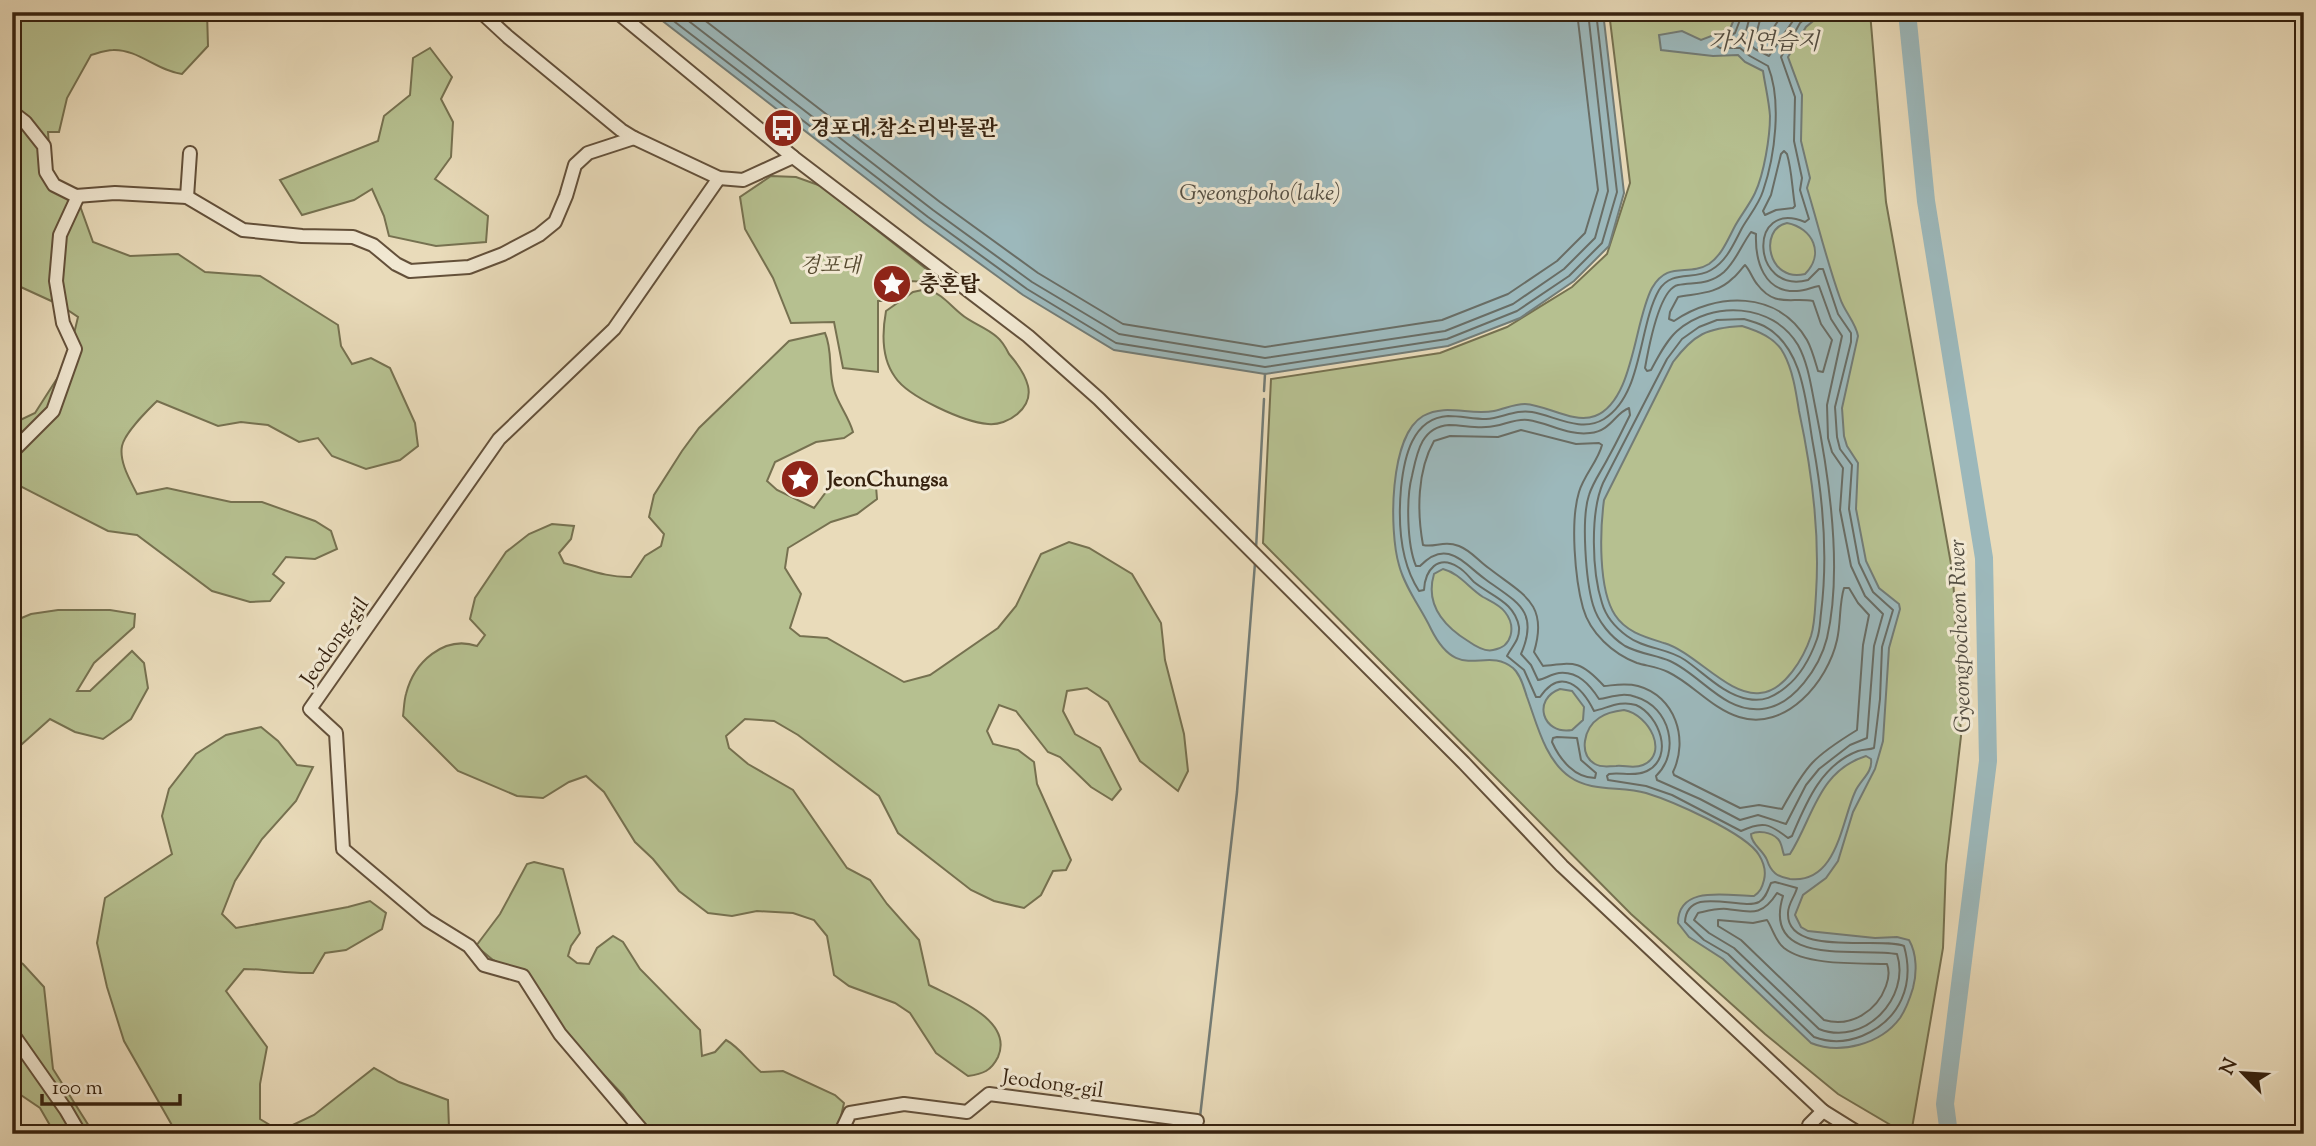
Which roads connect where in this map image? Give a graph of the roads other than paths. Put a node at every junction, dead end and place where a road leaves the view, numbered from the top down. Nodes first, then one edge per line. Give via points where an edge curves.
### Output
1 (481, 12) edge
2 (617, 12) edge
3 (12, 112) edge
4 (634, 138) junction
5 (190, 153) dead end
6 (793, 157) junction
7 (719, 178) junction
8 (78, 196) junction
9 (187, 197) junction
10 (12, 452) edge
11 (12, 1032) edge
12 (1823, 1111) junction
13 (1197, 1121) dead end
14 (80, 1134) edge
15 (645, 1134) edge
16 (840, 1134) edge
17 (1808, 1134) edge
18 (1860, 1134) edge

1 - 4 street
2 - 6 street
3 - 8 street via 44,146 46,172 54,185
4 - 7 street
4 - 9 street via 588,153 575,165 555,222 539,235 468,267 410,271 353,237 243,230
5 - 9 street
6 - 7 street via 743,180
6 - 12 street via 1028,336 1100,400 1562,866
7 - 15 street, Jeodong-gil via 614,329 499,439 310,709 336,733 343,849 427,920 469,946 484,965 523,976 560,1034
8 - 9 street
8 - 10 street via 60,235 56,281 63,323 75,349 53,411
11 - 14 street
12 - 17 street via 1809,1125
12 - 18 street
13 - 16 street, Jeodong-gil via 989,1094 967,1112 904,1104 849,1113

